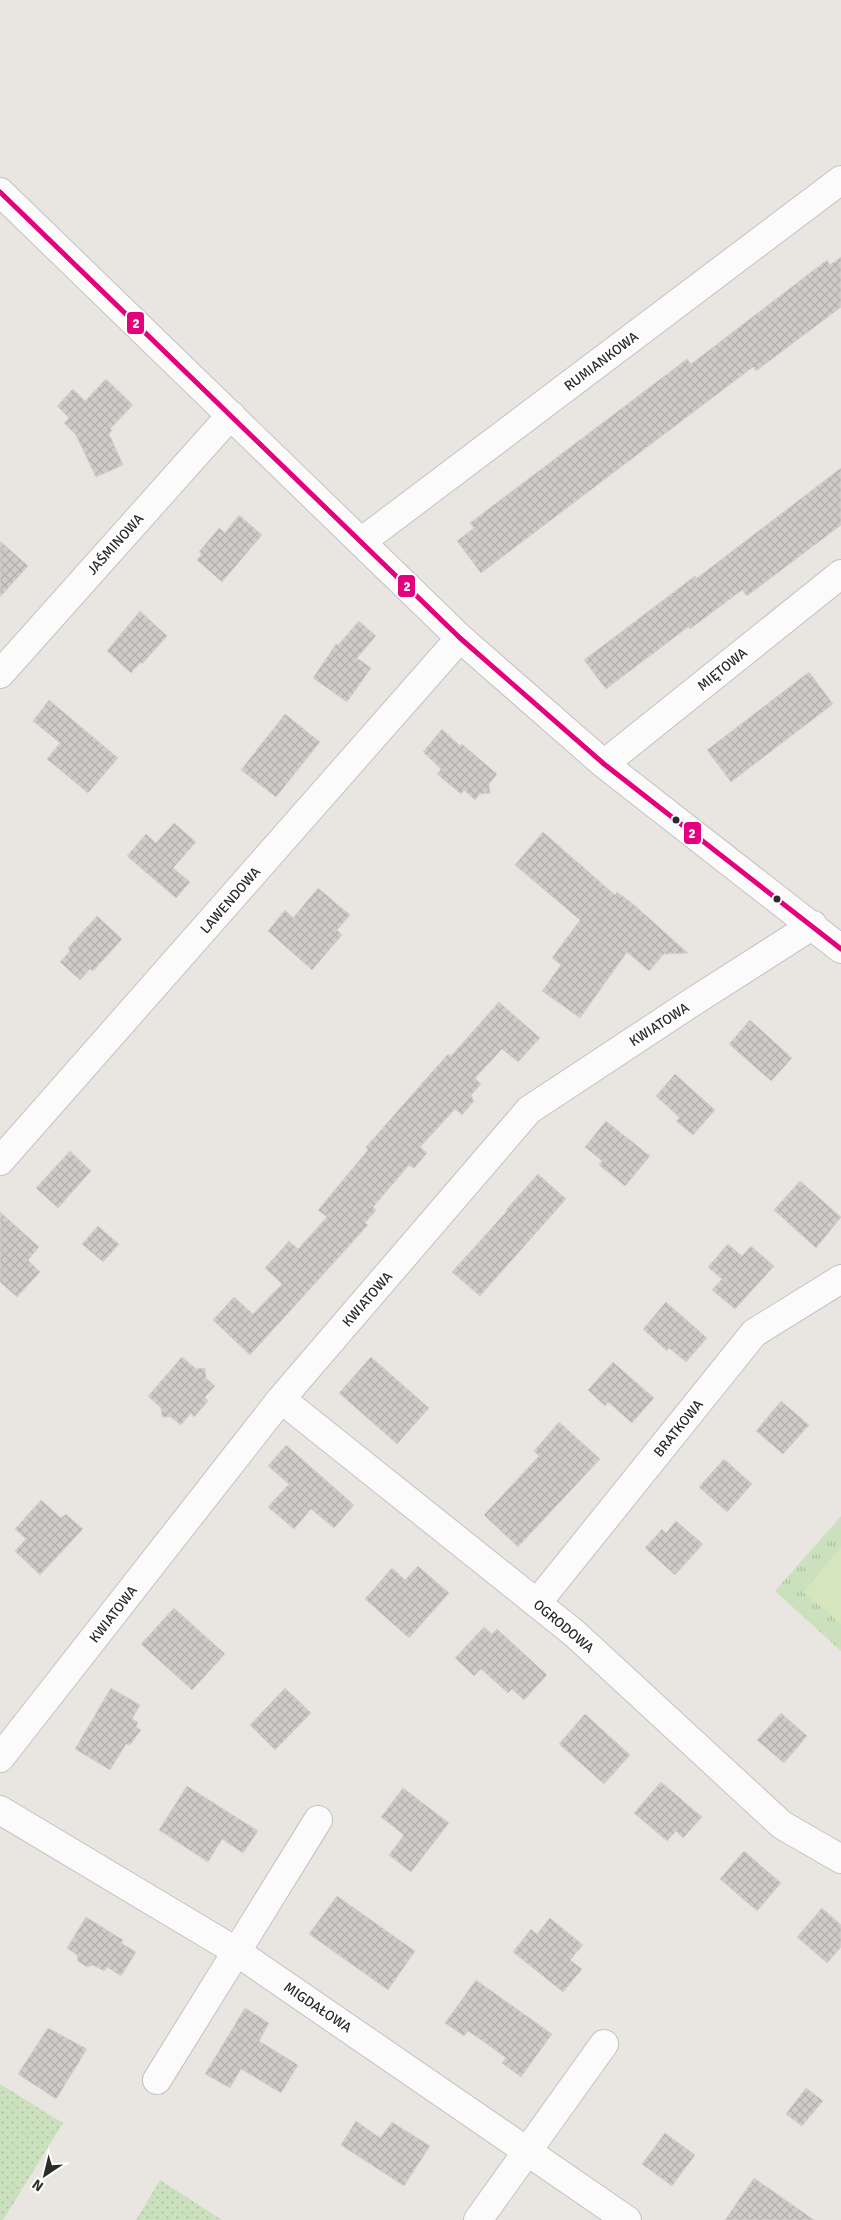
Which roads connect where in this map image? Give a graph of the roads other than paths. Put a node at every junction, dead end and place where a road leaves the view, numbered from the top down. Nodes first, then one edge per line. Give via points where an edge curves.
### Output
1 (841, 180) edge
2 (0, 192) edge
3 (231, 415) junction
4 (361, 542) junction
5 (841, 574) edge
6 (460, 638) junction
7 (0, 674) edge
8 (604, 764) junction
9 (813, 925) junction
10 (841, 949) edge
11 (0, 1161) edge
12 (841, 1279) edge
13 (281, 1399) junction
14 (537, 1603) junction
15 (0, 1758) edge
16 (0, 1810) edge
17 (318, 1820) dead end
18 (841, 1859) edge
19 (236, 1951) junction
20 (604, 2044) dead end
21 (157, 2080) dead end
22 (528, 2150) junction
23 (478, 2220) edge
24 (627, 2220) edge

1 - 4 street, RUMIANKOWA
2 - 3 street
3 - 4 street
3 - 7 street, JAŚMINOWA
4 - 6 street
5 - 8 street, MIĘTOWA
6 - 8 street
6 - 11 street, LAWENDOWA
8 - 9 street
9 - 10 street
9 - 13 street, KWIATOWA via 529,1110
12 - 14 street, BRATKOWA via 754,1333
13 - 14 street, OGRODOWA
13 - 15 street, KWIATOWA
14 - 18 street, OGRODOWA via 574,1633 782,1825
16 - 19 street, MIGDAŁOWA
17 - 19 street
19 - 21 street
19 - 22 street, MIGDAŁOWA
20 - 22 street
22 - 23 street
22 - 24 street, MIGDAŁOWA

